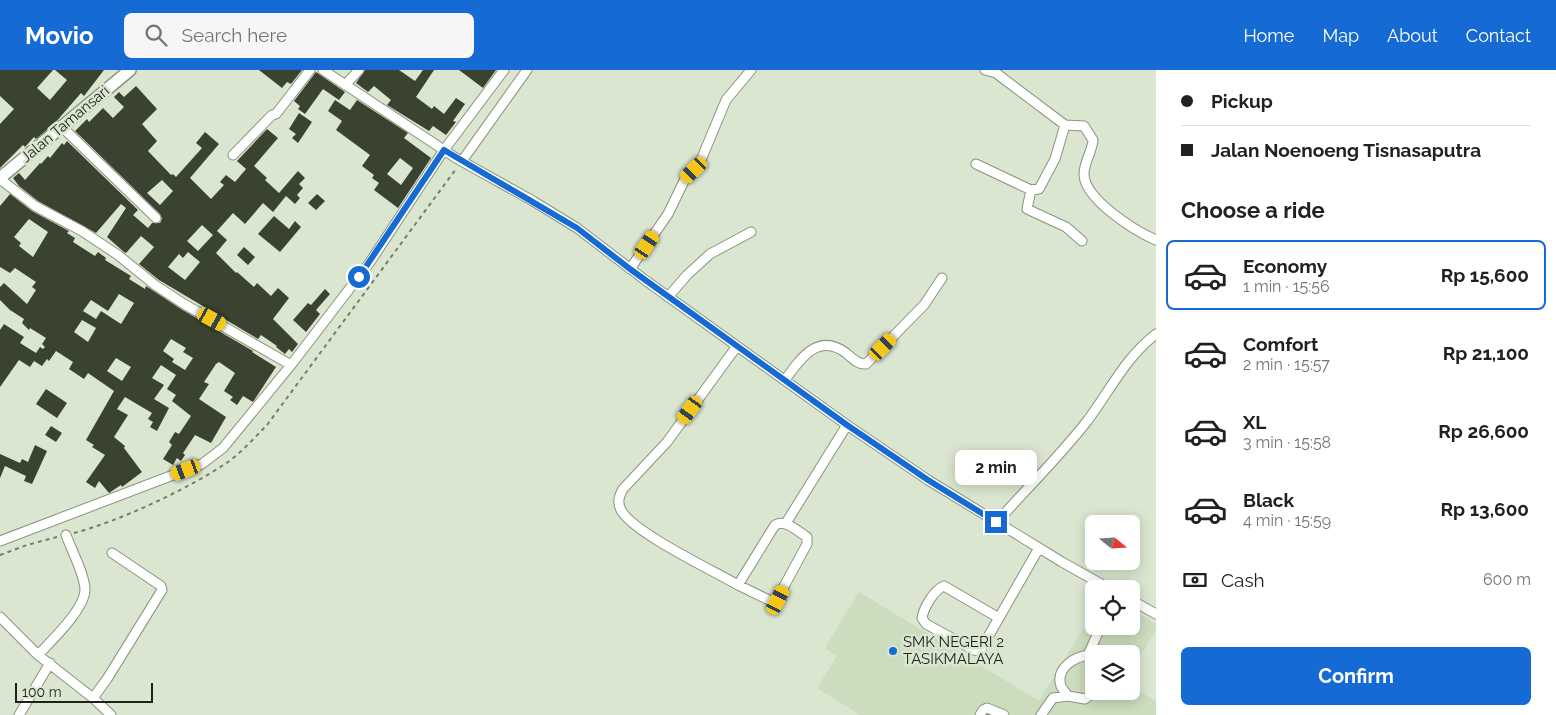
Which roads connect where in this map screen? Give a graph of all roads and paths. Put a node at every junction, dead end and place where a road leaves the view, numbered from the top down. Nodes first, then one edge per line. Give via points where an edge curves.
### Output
1 (129, 70) edge
2 (310, 70) edge
3 (323, 70) edge
4 (359, 70) edge
5 (504, 70) edge
6 (527, 70) edge
7 (751, 70) edge
8 (985, 70) edge
9 (345, 85) junction
10 (1065, 125) junction
11 (62, 127) junction
12 (233, 155) dead end
13 (453, 155) junction
14 (976, 164) dead end
15 (0, 178) edge
16 (1031, 190) junction
17 (156, 218) dead end
18 (751, 232) dead end
19 (1156, 240) edge
20 (1082, 241) dead end
21 (630, 269) junction
22 (942, 278) dead end
23 (668, 297) junction
24 (1156, 334) edge
25 (737, 346) junction
26 (291, 365) junction
27 (785, 380) junction
28 (847, 425) junction
29 (996, 522) junction
30 (786, 523) junction
31 (66, 535) dead end
32 (0, 541) edge
33 (1039, 548) junction
34 (112, 553) dead end
35 (1094, 580) edge
36 (738, 585) junction
37 (1140, 605) edge
38 (1156, 614) edge
39 (0, 617) edge
40 (998, 618) junction
41 (38, 655) junction
42 (1085, 656) edge
43 (50, 663) junction
44 (1068, 696) junction
45 (93, 698) junction
46 (1085, 699) edge
47 (20, 715) edge
48 (111, 715) edge
49 (980, 715) edge
50 (1004, 715) edge
51 (1041, 715) edge

1 - 11 main road, Jalan Tamansari
2 - 12 street via 276,114 272,114
3 - 9 street
4 - 9 street
5 - 13 street
6 - 13 street
7 - 21 street via 726,100 701,160 686,178 668,214
8 - 10 street via 996,73
9 - 13 street
10 - 16 street via 1055,159 1040,187
10 - 19 street via 1084,126 1091,135 1092,146 1084,175 1092,193 1138,232
11 - 15 main road, Jalan Tamansari
11 - 17 street
13 - 21 street via 577,228
13 - 26 street
14 - 16 street
15 - 26 street via 34,206 82,231 184,304
16 - 20 street via 1027,209 1066,227
18 - 23 street via 710,254
21 - 23 street
22 - 27 street via 924,305 866,364 860,364 830,345 822,346 806,354
23 - 25 street
24 - 29 street via 1139,346 1089,418
25 - 27 street
25 - 36 street via 667,442 624,489 619,504 625,516 653,537
26 - 32 street via 223,448 202,464
27 - 28 street
28 - 29 street
28 - 30 street
29 - 33 street
30 - 36 street via 775,526
30 - 36 street via 808,541 778,600 772,603
31 - 41 street via 84,583 84,595 77,610
33 - 35 street
33 - 40 street
34 - 45 street via 161,586 162,590
37 - 38 street
39 - 41 street
40 - 40 street via 944,586 937,590 922,618 926,624 978,651
41 - 43 street
42 - 44 street via 1070,661 1060,677 1061,686
43 - 45 street
43 - 47 street
44 - 46 street
44 - 51 street via 1053,698
45 - 48 street
49 - 50 street via 987,708

